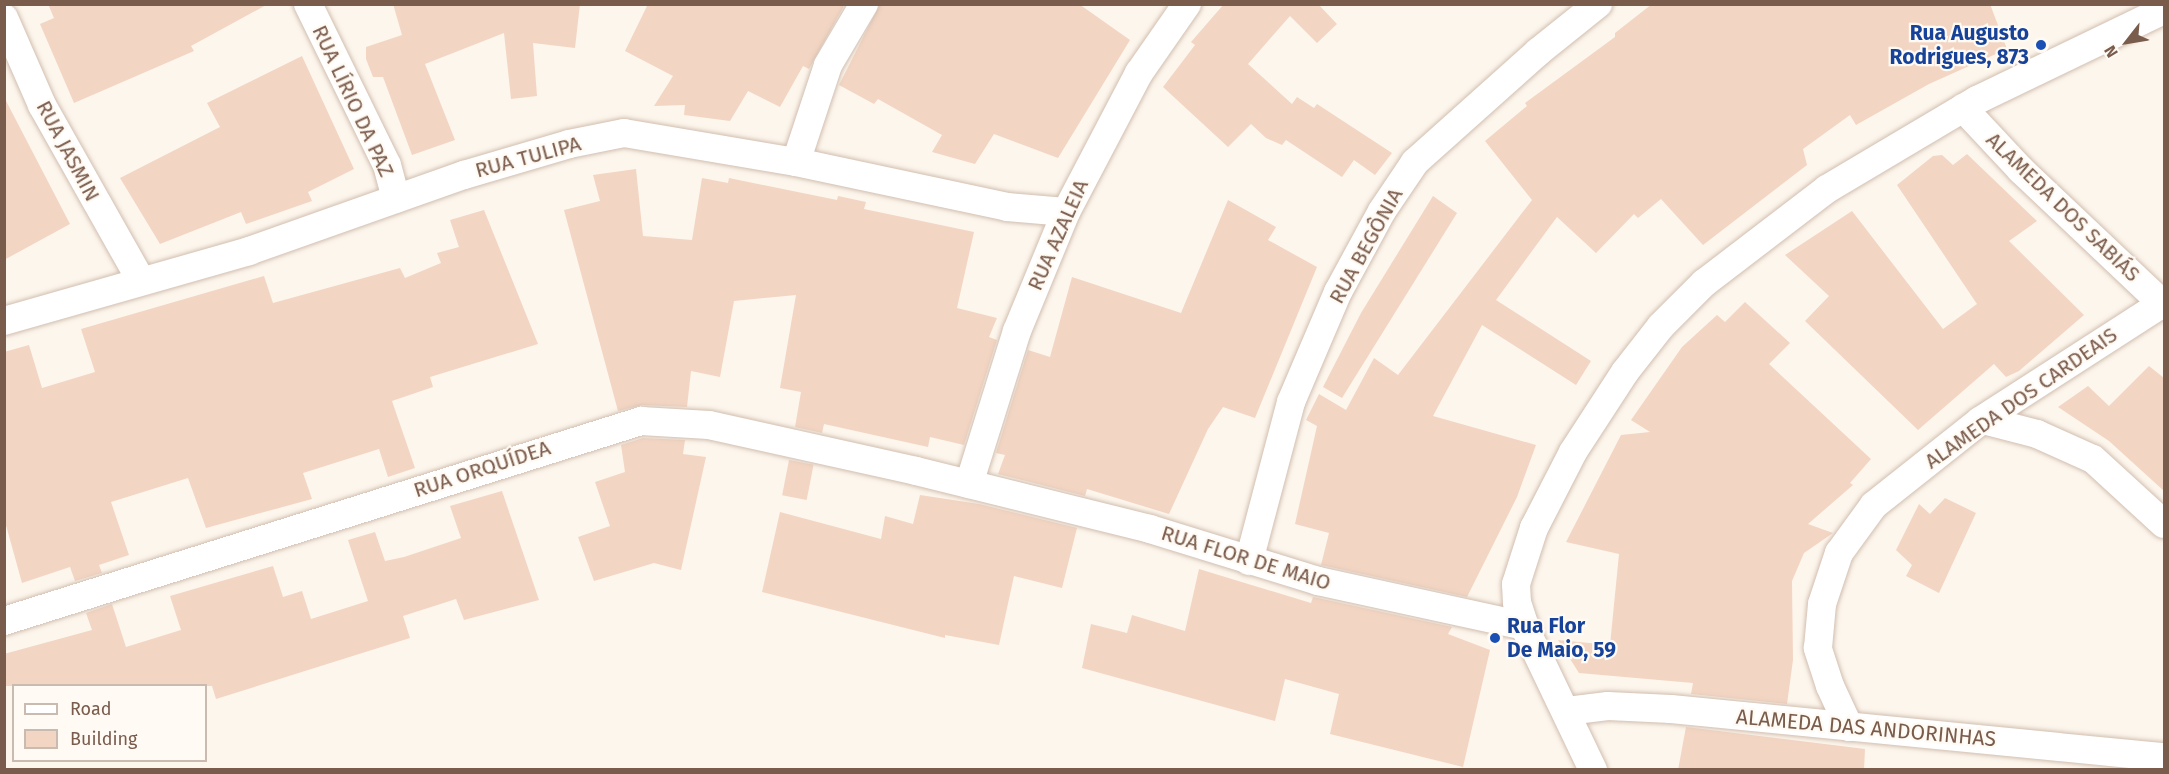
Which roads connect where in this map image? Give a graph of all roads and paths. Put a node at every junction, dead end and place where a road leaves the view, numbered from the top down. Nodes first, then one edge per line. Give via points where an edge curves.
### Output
1 (308, 4) edge
2 (864, 4) edge
3 (1187, 4) edge
4 (1598, 4) edge
5 (2164, 10) edge
6 (4, 18) edge
7 (1963, 108) junction
8 (796, 162) junction
9 (396, 200) junction
10 (1066, 212) junction
11 (140, 279) junction
12 (2164, 304) edge
13 (4, 321) edge
14 (1983, 420) junction
15 (969, 484) junction
16 (2164, 524) edge
17 (1249, 561) junction
18 (4, 621) edge
19 (1525, 626) junction
20 (1567, 711) junction
21 (1849, 727) junction
22 (2164, 757) edge
23 (1593, 770) edge

1 - 9 street, RUA LÍRIO DA PAZ via 387,165
2 - 8 street via 828,65
3 - 10 street, RUA AZALEIA via 1133,83
4 - 17 street, RUA BEGÔNIA via 1423,155 1382,211 1338,292 1291,402
5 - 7 street
6 - 11 street, RUA JASMIN via 42,105
7 - 12 street, ALAMEDA DOS SABIÁS via 2021,170
7 - 19 street via 1827,189 1704,283 1661,326 1573,452 1534,528 1516,584
8 - 9 street, RUA TULIPA via 624,133 569,144
8 - 10 street, RUA TULIPA via 1007,207
9 - 11 street, RUA TULIPA via 249,251
10 - 15 street, RUA AZALEIA via 1017,331
11 - 13 street, RUA TULIPA
12 - 14 street, ALAMEDA DOS CARDEAIS
14 - 16 street via 2037,434 2093,459
14 - 21 street, ALAMEDA DOS CARDEAIS via 1874,505 1839,553 1822,604 1818,648
15 - 17 street, RUA FLOR DE MAIO via 1150,529
15 - 18 street, RUA ORQUÍDEA via 709,425 642,421
17 - 19 street, RUA FLOR DE MAIO via 1318,581
19 - 20 street
20 - 21 street, ALAMEDA DAS ANDORINHAS via 1608,706 1671,709
20 - 23 street
21 - 22 street, ALAMEDA DAS ANDORINHAS

